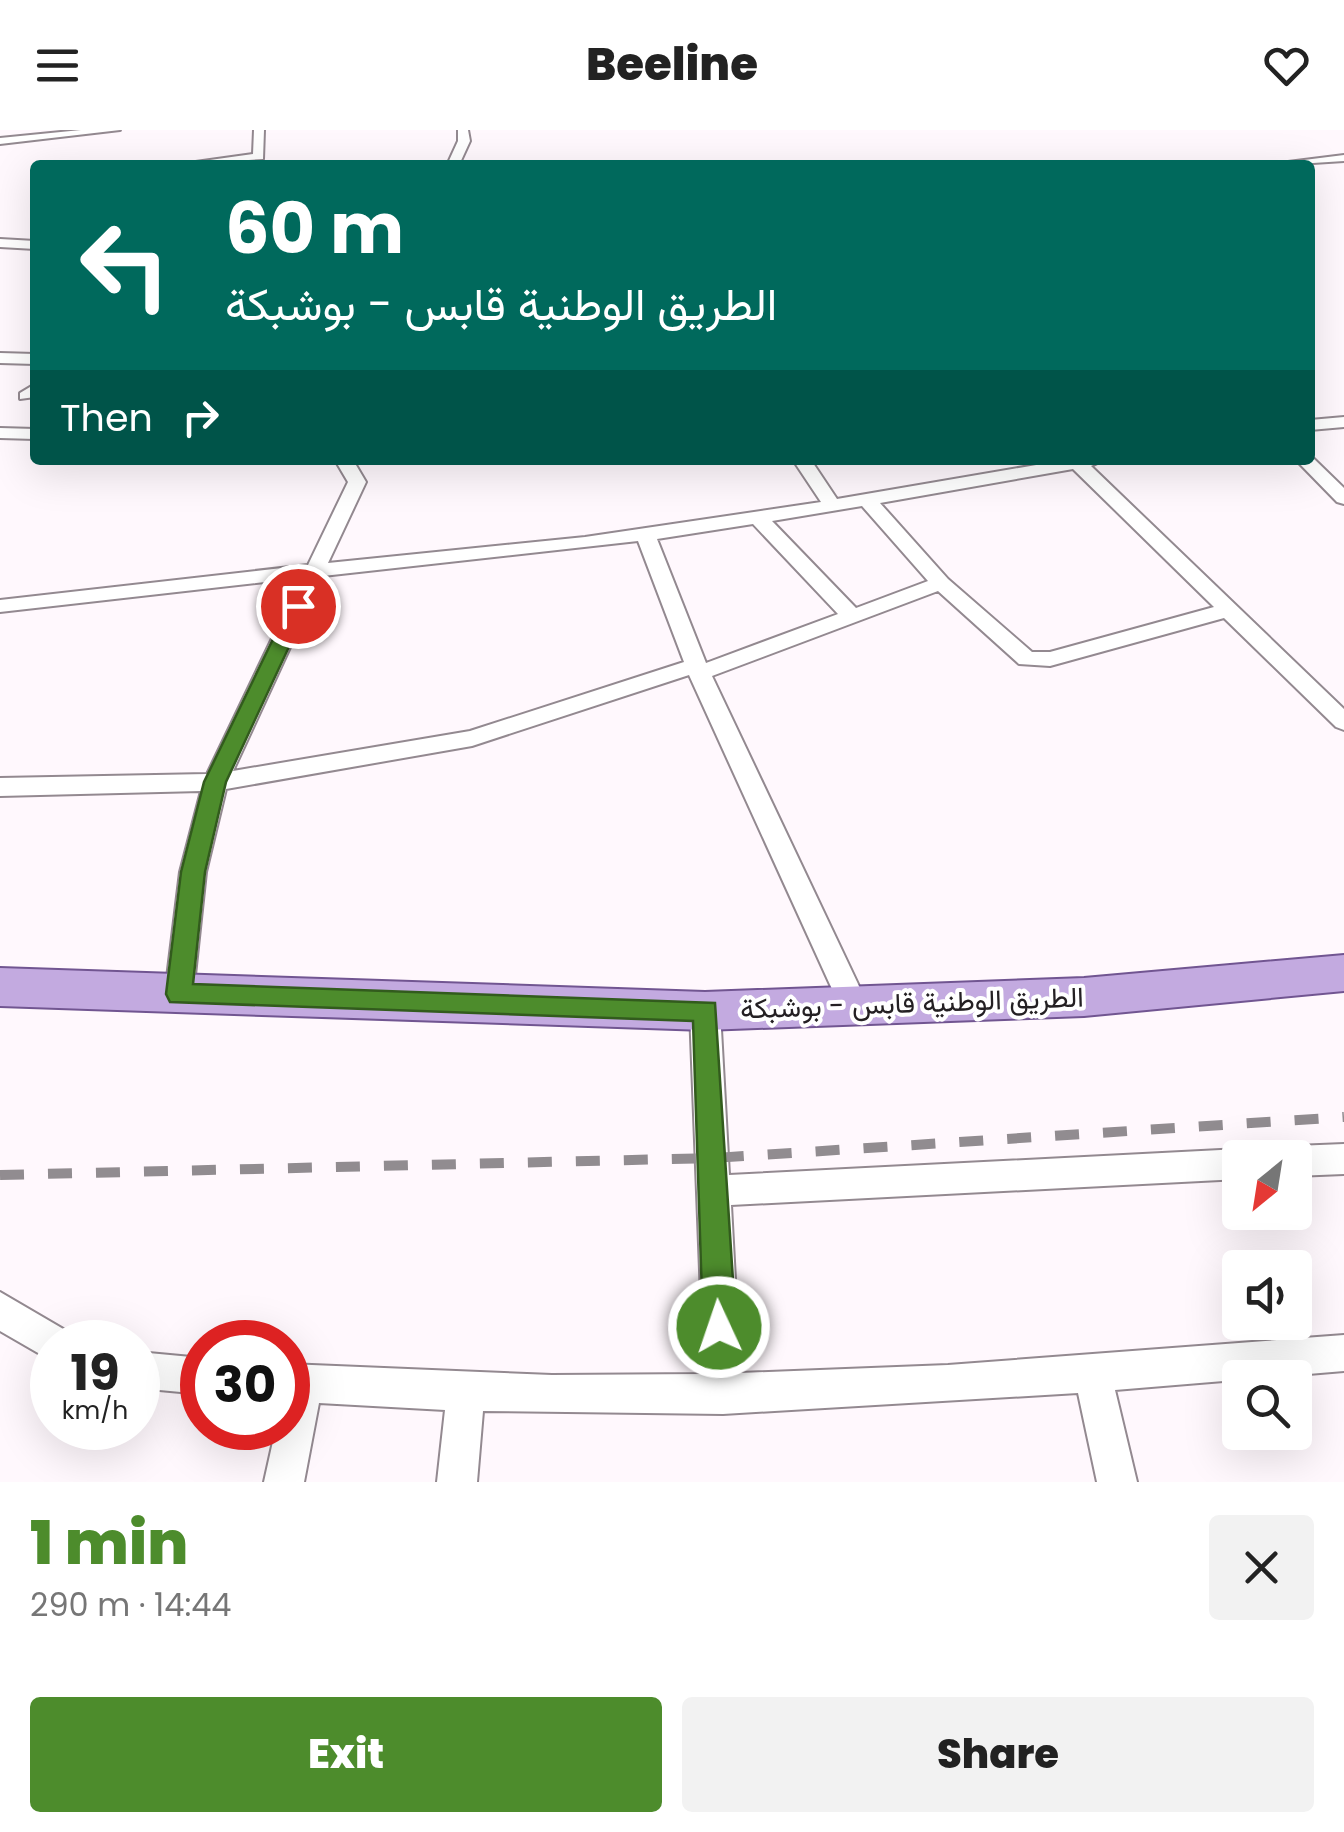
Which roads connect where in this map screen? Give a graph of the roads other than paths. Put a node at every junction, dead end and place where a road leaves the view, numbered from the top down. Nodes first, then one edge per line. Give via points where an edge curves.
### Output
1 (116, 130) edge
2 (259, 130) edge
3 (462, 130) edge
4 (41, 134) edge
5 (0, 141) edge
6 (1344, 158) edge
7 (236, 160) edge
8 (455, 160) edge
9 (1315, 162) edge
10 (8, 243) edge
11 (0, 255) edge
12 (0, 358) edge
13 (30, 359) edge
14 (1344, 422) edge
15 (1315, 425) edge
16 (0, 433) edge
17 (30, 434) edge
18 (347, 465) edge
19 (805, 465) edge
20 (1069, 465) edge
21 (1089, 465) edge
22 (1310, 465) edge
23 (1344, 498) edge
24 (867, 500) junction
25 (832, 505) junction
26 (757, 517) junction
27 (646, 534) junction
28 (315, 570) junction
29 (940, 583) junction
30 (0, 606) edge
31 (1228, 610) junction
32 (852, 616) junction
33 (698, 669) junction
34 (1344, 722) edge
35 (215, 782) junction
36 (0, 787) edge
37 (1344, 973) edge
38 (0, 987) edge
39 (179, 994) junction
40 (852, 1003) junction
41 (706, 1011) junction
42 (1344, 1159) edge
43 (1312, 1160) edge
44 (1222, 1165) edge
45 (712, 1191) junction
46 (0, 1310) edge
47 (30, 1329) edge
48 (1344, 1353) edge
49 (1093, 1376) junction
50 (310, 1384) edge
51 (466, 1392) junction
52 (723, 1395) junction
53 (288, 1450) edge
54 (284, 1482) edge
55 (457, 1482) edge
56 (1117, 1482) edge

1 - 4 street
2 - 7 street via 259,158
3 - 8 street
4 - 5 street
6 - 9 street
10 - 11 street
12 - 13 street
14 - 15 street
16 - 17 street
18 - 28 street via 357,482
19 - 25 street
20 - 24 street
21 - 31 street
22 - 23 street
24 - 25 street
24 - 29 street
25 - 26 street
26 - 27 street
26 - 32 street
27 - 28 street
27 - 33 street
28 - 30 street via 147,584
28 - 35 street
29 - 31 street via 1019,654 1038,660
29 - 32 street
31 - 34 street
32 - 33 street
33 - 35 street via 472,738
33 - 40 street
35 - 36 street
35 - 39 street via 193,872
37 - 40 main road, الطريق الوطنية قابس - بوشبكة via 1084,997
38 - 39 main road, الطريق الوطنية قابس - بوشبكة
39 - 41 main road, الطريق الوطنية قابس - بوشبكة
40 - 41 main road, الطريق الوطنية قابس - بوشبكة
41 - 45 street
42 - 43 street
44 - 45 street
45 - 52 street
46 - 47 street
48 - 49 street
49 - 52 street
49 - 56 street
50 - 51 street
51 - 52 street
51 - 55 street
53 - 54 street

